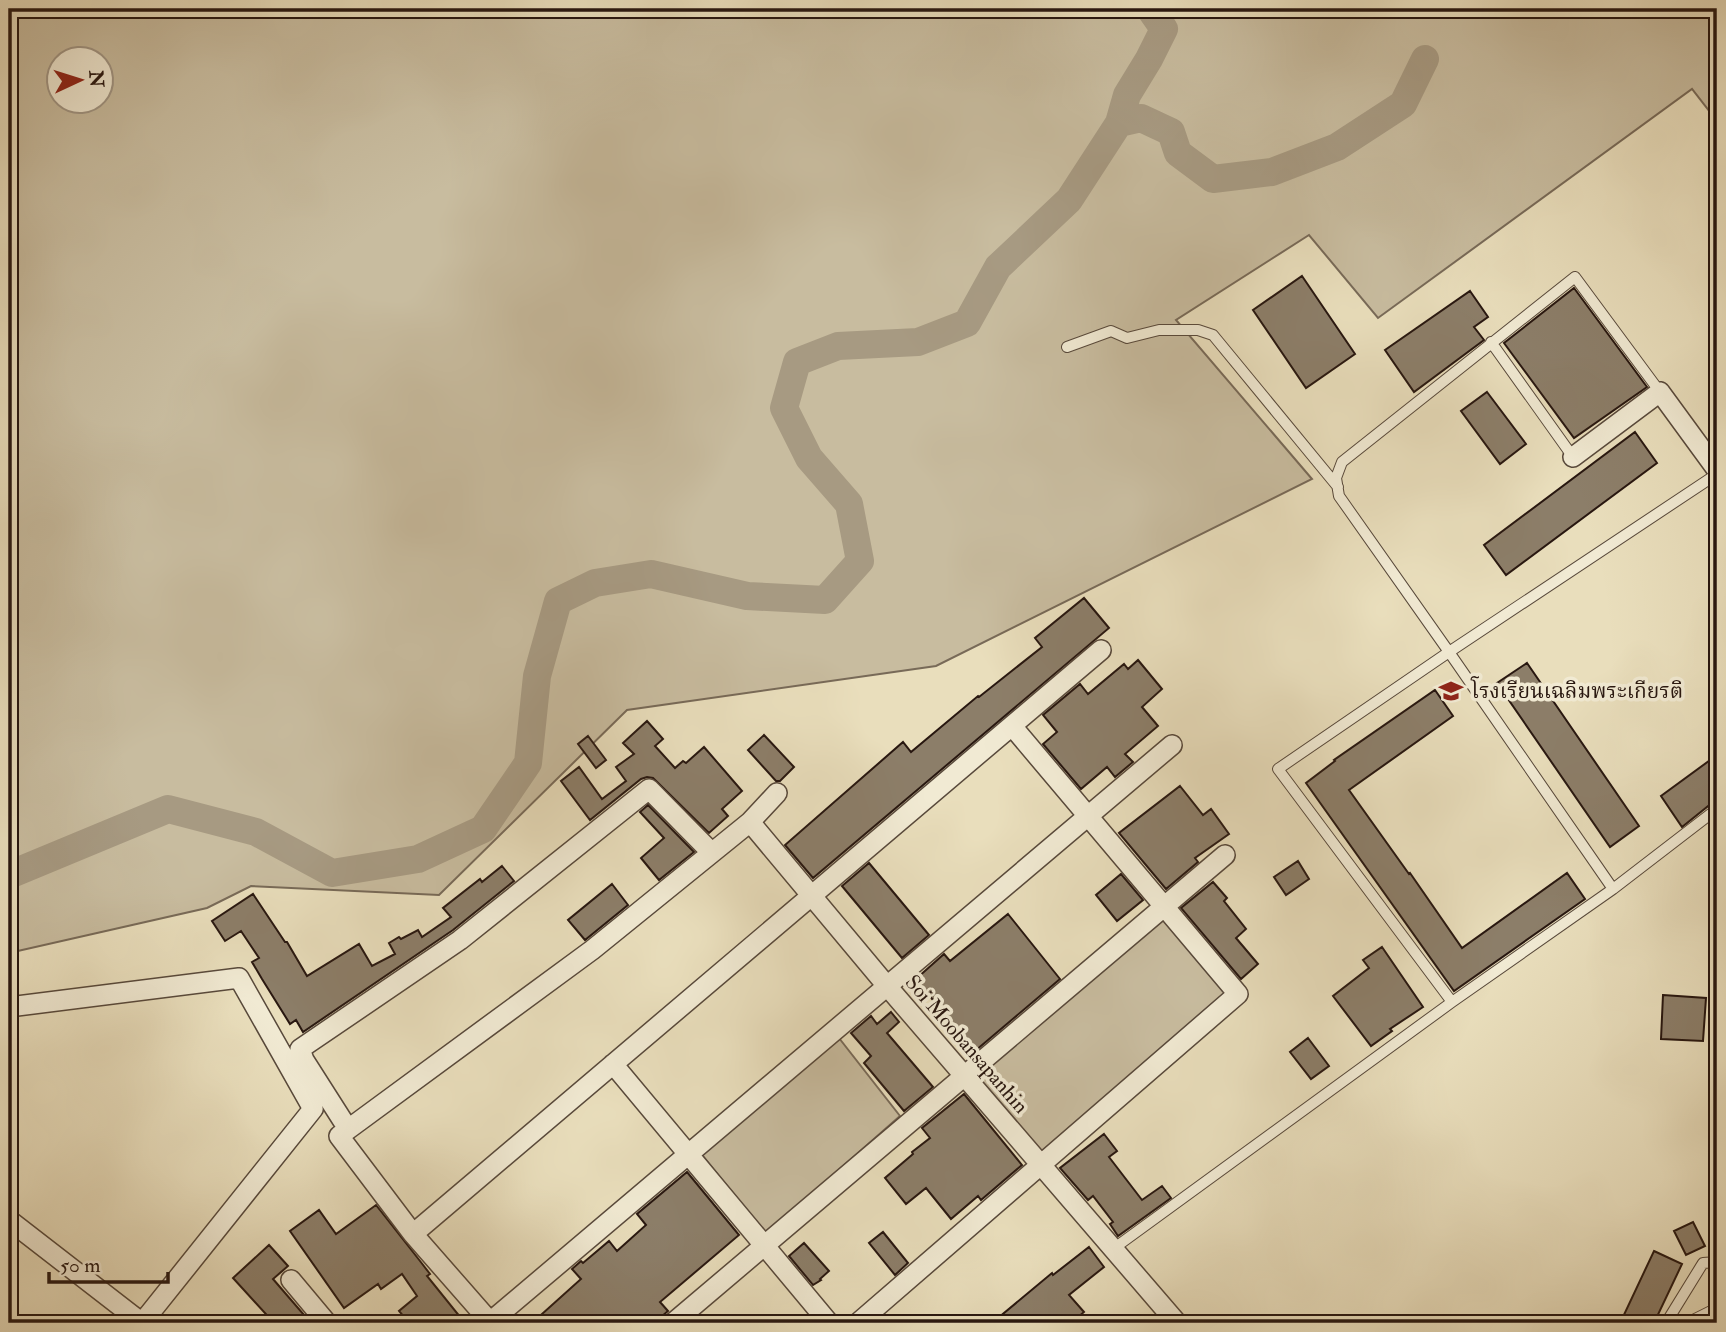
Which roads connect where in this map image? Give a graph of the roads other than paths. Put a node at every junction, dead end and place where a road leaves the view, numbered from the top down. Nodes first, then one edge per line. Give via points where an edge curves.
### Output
1 (1491, 342) junction
2 (1067, 347) dead end
3 (1660, 392) junction
4 (1573, 457) joint
5 (1717, 472) edge
6 (1338, 488) junction
7 (1101, 650) dead end
8 (1449, 652) junction
9 (1012, 726) junction
10 (1172, 745) dead end
11 (777, 793) dead end
12 (1717, 809) edge
13 (1088, 816) junction
14 (750, 822) junction
15 (711, 852) junction
16 (1225, 855) dead end
17 (1613, 889) junction
18 (812, 896) junction
19 (1164, 906) junction
20 (887, 986) junction
21 (1452, 1002) junction
22 (9, 1007) edge
23 (613, 1064) junction
24 (964, 1076) junction
25 (348, 1129) junction
26 (688, 1156) junction
27 (1041, 1165) junction
28 (9, 1220) edge
29 (413, 1234) junction
30 (765, 1246) junction
31 (1113, 1249) junction
32 (1717, 1262) edge
33 (291, 1280) dead end
34 (1717, 1308) edge
35 (142, 1323) edge
36 (327, 1323) edge
37 (490, 1323) edge
38 (673, 1323) edge
39 (829, 1323) edge
40 (858, 1323) edge
41 (1177, 1323) edge
42 (1666, 1323) edge
43 (1687, 1323) edge

1 - 3 lane via 1575,277
1 - 4 lane
1 - 6 lane via 1342,462
2 - 6 lane via 1111,331 1127,338 1159,330 1198,330 1213,335
3 - 4 street
3 - 5 street
5 - 8 lane
6 - 8 lane via 1339,496
7 - 9 street
8 - 17 lane
8 - 21 lane via 1278,769
9 - 13 street
9 - 18 street
10 - 13 street
11 - 14 street
12 - 17 lane
13 - 19 street
13 - 20 street
14 - 15 street
14 - 18 street, Soi Moobansapanhin
15 - 25 street via 592,950
15 - 25 street via 649,789 460,940 300,1049
16 - 19 street
17 - 21 lane
18 - 20 street, Soi Moobansapanhin
18 - 23 street
19 - 24 street
19 - 27 street via 1238,994
20 - 24 street, Soi Moobansapanhin
20 - 26 street
21 - 31 lane
22 - 35 street via 239,978 313,1109
23 - 26 street
23 - 29 street
24 - 27 street, Soi Moobansapanhin
24 - 30 street
25 - 29 street via 339,1136
26 - 30 street
26 - 37 street
27 - 31 street, Soi Moobansapanhin
27 - 40 street
28 - 35 street
29 - 37 street
30 - 38 street
30 - 39 street
31 - 41 street, Soi Moobansapanhin
32 - 42 lane via 1703,1262
33 - 36 street
34 - 43 lane

